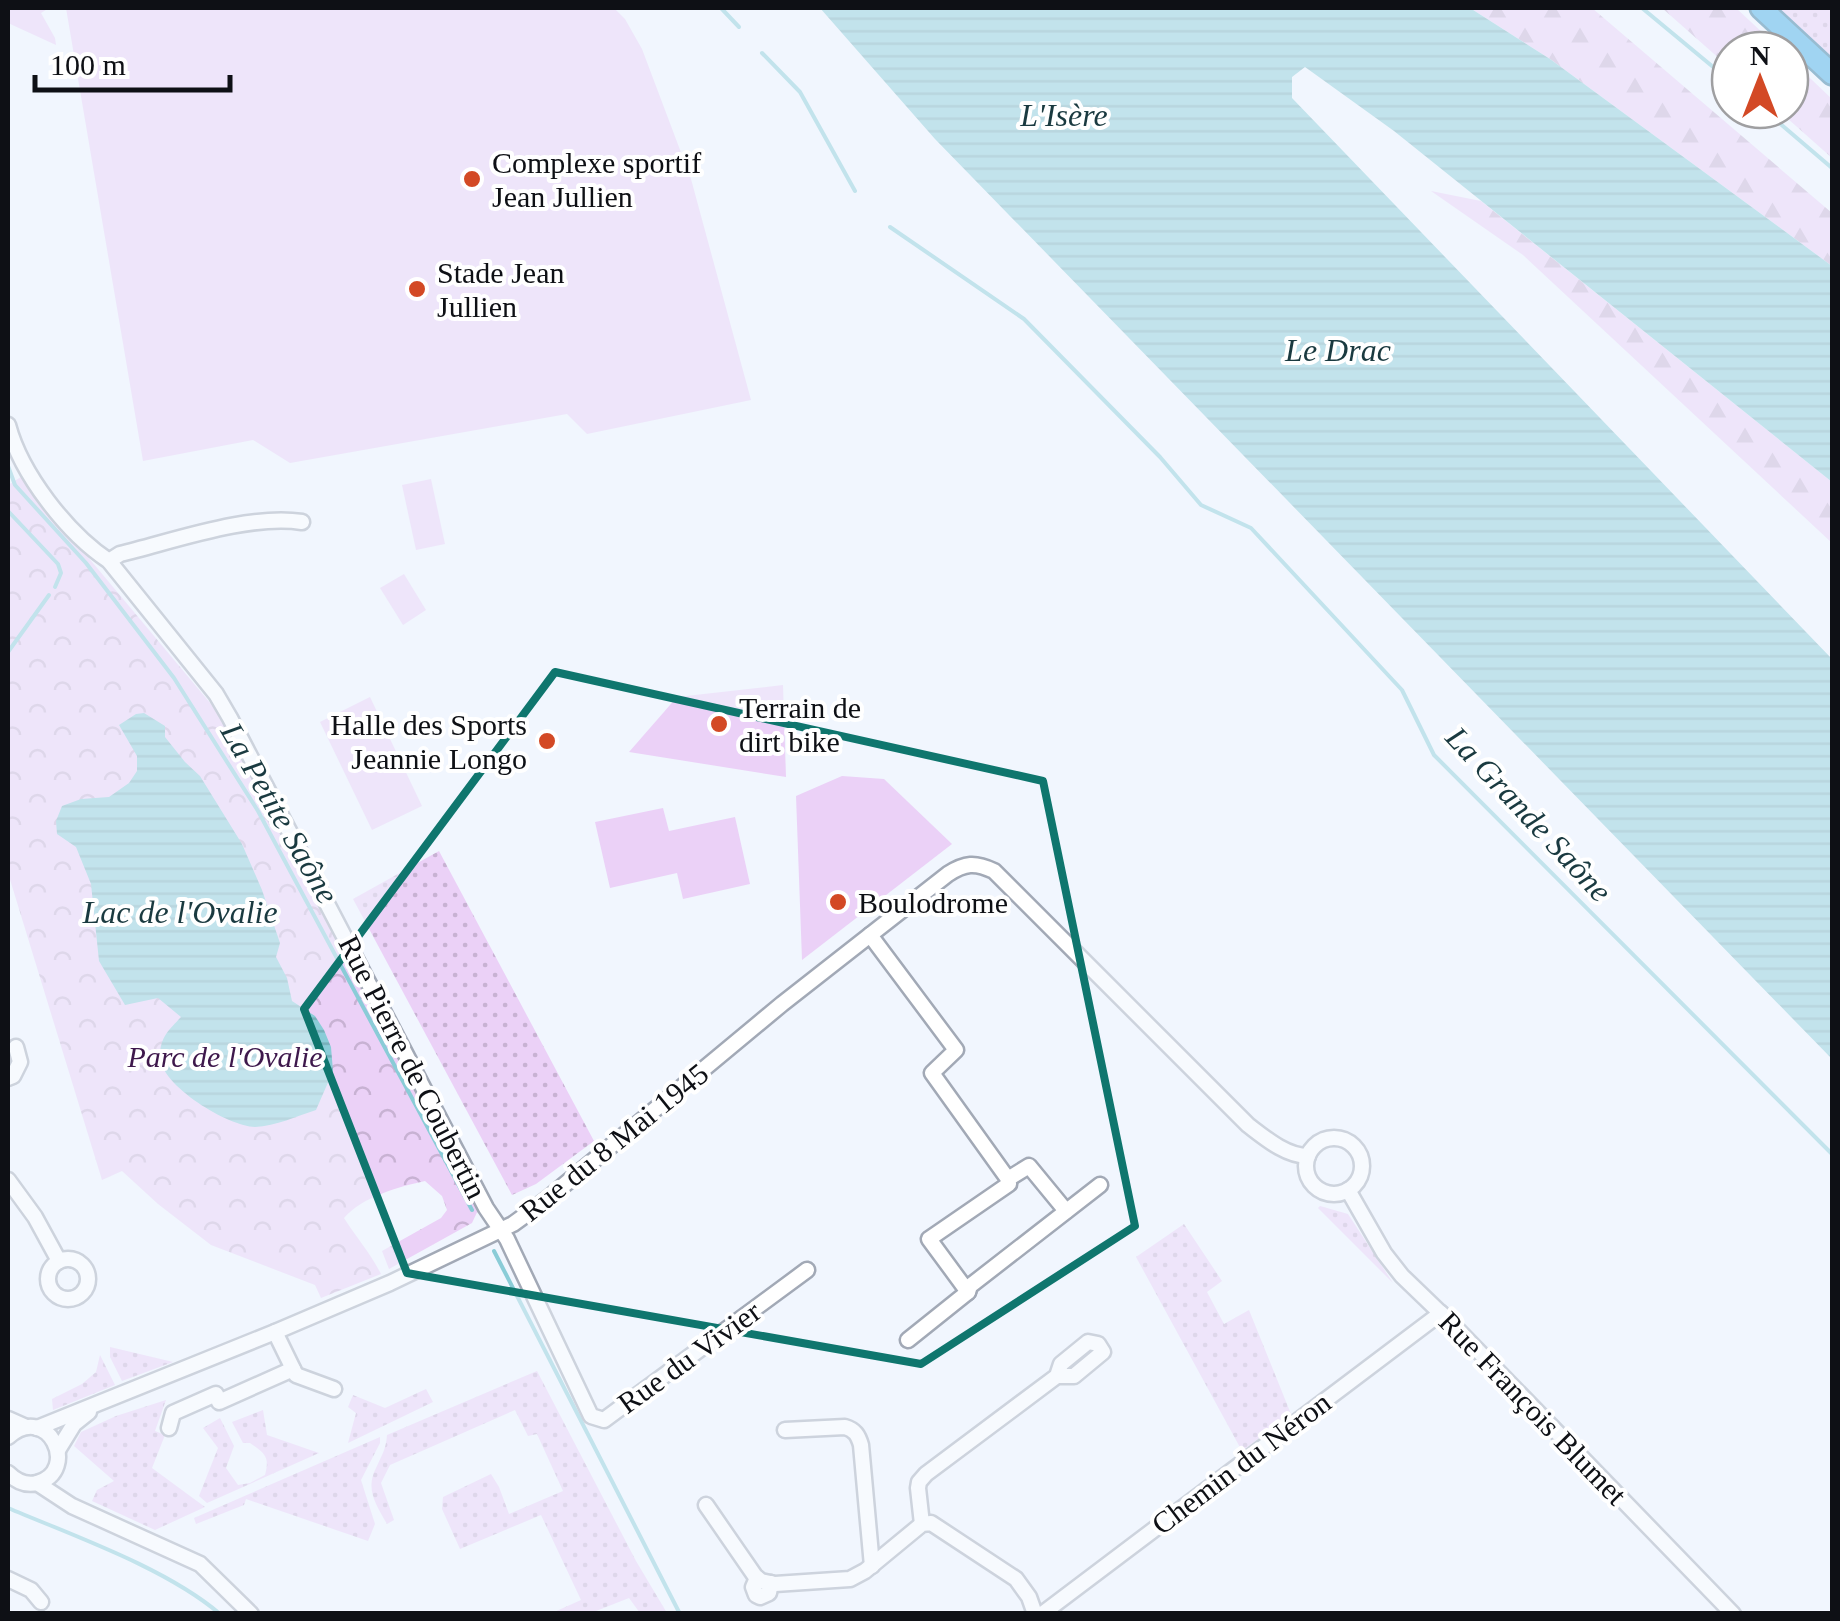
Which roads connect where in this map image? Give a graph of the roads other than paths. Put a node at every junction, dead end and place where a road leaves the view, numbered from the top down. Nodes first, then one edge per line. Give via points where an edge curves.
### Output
1 (1761, 8) edge
2 (1832, 74) edge
3 (8, 425) edge
4 (302, 522) dead end
5 (143, 548) junction
6 (109, 560) junction
7 (140, 599) junction
8 (870, 935) junction
9 (16, 1046) dead end
10 (8, 1078) edge
11 (1308, 1156) junction
12 (1008, 1179) junction
13 (8, 1180) edge
14 (1100, 1185) dead end
15 (1348, 1190) junction
16 (1066, 1211) junction
17 (499, 1230) junction
18 (58, 1261) dead end
19 (807, 1270) dead end
20 (968, 1292) junction
21 (1440, 1312) junction
22 (275, 1332) junction
23 (908, 1340) dead end
24 (293, 1369) junction
25 (1057, 1376) dead end
26 (334, 1389) dead end
27 (98, 1404) junction
28 (8, 1418) edge
29 (32, 1427) junction
30 (169, 1428) dead end
31 (785, 1430) dead end
32 (8, 1437) edge
33 (58, 1450) junction
34 (8, 1474) edge
35 (37, 1483) junction
36 (706, 1505) dead end
37 (922, 1524) junction
38 (872, 1566) junction
39 (8, 1579) edge
40 (41, 1602) dead end
41 (242, 1611) edge
42 (1034, 1614) edge
43 (1042, 1614) edge
44 (1733, 1614) edge

1 - 2 highway
3 - 6 street, Rue Pierre de Coubertin via 41,493
4 - 5 street via 269,520
5 - 6 street
5 - 7 street via 129,573
6 - 7 street, Rue Pierre de Coubertin
7 - 17 street, Rue Pierre de Coubertin via 230,718
8 - 11 street, Rue du 8 Mai 1945 via 963,864 994,871 1248,1125 1297,1156
8 - 12 street via 956,1050 932,1074
8 - 17 street, Rue du 8 Mai 1945 via 546,1200
9 - 10 street via 20,1062
11 - 15 street via 1306,1172 1314,1186 1330,1194
11 - 15 street via 1326,1140 1350,1143 1362,1164
12 - 16 street via 1029,1166
12 - 20 street via 930,1238
13 - 18 street
14 - 16 street
15 - 21 street, Rue François Blumet via 1384,1254
16 - 20 street
17 - 19 street, Rue du Vivier via 591,1416 604,1420
17 - 22 street, Rue du 8 Mai 1945
20 - 23 street
21 - 43 street, Chemin du Néron
21 - 44 street, Rue François Blumet
22 - 24 street
22 - 27 street, Rue du 8 Mai 1945
24 - 26 street
24 - 30 street via 219,1402 216,1394 174,1414
25 - 37 street via 926,1474 918,1488
27 - 29 street, Rue du 8 Mai 1945
27 - 33 street, Rue du 8 Mai 1945
28 - 29 street
29 - 32 street, Rue du 8 Mai 1945
29 - 33 street via 51,1436
31 - 38 street via 845,1427 858,1436
33 - 35 street, Rue du 8 Mai 1945 via 54,1471
34 - 35 street
35 - 41 street via 79,1510 200,1564
36 - 38 street via 764,1580 850,1579
37 - 38 street
37 - 42 street via 931,1523 1016,1579
39 - 40 street

